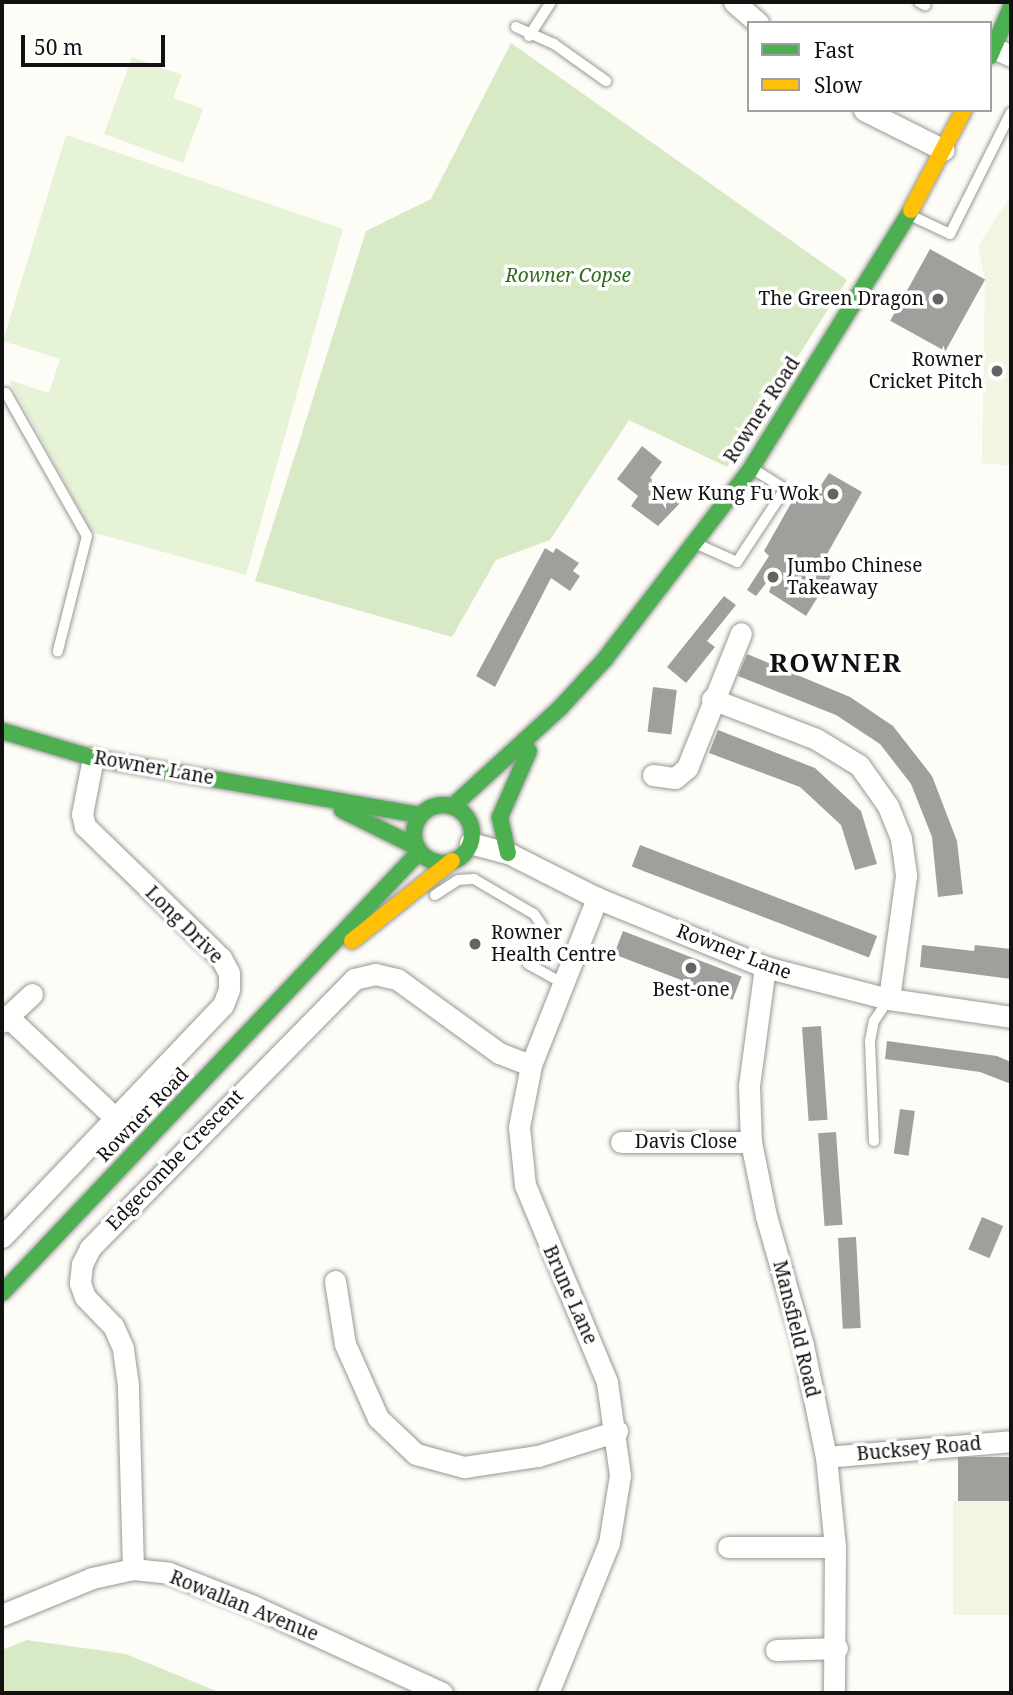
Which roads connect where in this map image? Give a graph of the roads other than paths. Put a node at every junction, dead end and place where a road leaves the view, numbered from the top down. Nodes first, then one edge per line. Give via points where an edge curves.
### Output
1 (551, 2) edge
2 (734, 2) edge
3 (1011, 7) edge
4 (756, 21) edge
5 (516, 27) dead end
6 (529, 36) junction
7 (999, 53) edge
8 (606, 81) dead end
9 (868, 112) edge
10 (963, 112) edge
11 (1011, 112) edge
12 (944, 150) junction
13 (909, 215) junction
14 (2, 395) edge
15 (751, 468) junction
16 (694, 543) junction
17 (741, 633) dead end
18 (58, 652) dead end
19 (712, 699) junction
20 (560, 708) junction
21 (2, 731) edge
22 (529, 751) junction
23 (93, 758) junction
24 (653, 775) dead end
25 (308, 794) junction
26 (453, 806) junction
27 (420, 815) junction
28 (468, 818) junction
29 (386, 833) junction
30 (470, 842) junction
31 (418, 849) junction
32 (508, 853) junction
33 (452, 861) junction
34 (435, 895) dead end
35 (597, 898) junction
36 (356, 917) junction
37 (315, 966) junction
38 (765, 967) junction
39 (564, 984) junction
40 (32, 994) dead end
41 (889, 999) junction
42 (1011, 1017) edge
43 (4, 1019) edge
44 (531, 1065) junction
45 (114, 1117) junction
46 (874, 1141) dead end
47 (621, 1142) dead end
48 (751, 1142) junction
49 (2, 1237) edge
50 (335, 1281) dead end
51 (2, 1293) edge
52 (617, 1432) junction
53 (1011, 1441) edge
54 (826, 1457) junction
55 (728, 1546) dead end
56 (835, 1548) junction
57 (133, 1569) junction
58 (2, 1615) edge
59 (837, 1648) junction
60 (776, 1650) dead end
61 (442, 1693) edge
62 (548, 1693) edge
63 (834, 1693) edge

1 - 6 lane
2 - 4 street
3 - 7 main road
5 - 6 lane
6 - 8 lane via 554,44
9 - 12 street
10 - 12 main road, Rowner Road
11 - 13 lane via 950,234
12 - 13 main road, Rowner Road
13 - 15 main road, Rowner Road
14 - 18 lane via 6,393 87,536
15 - 16 main road, Rowner Road
15 - 16 lane via 785,489 737,562
16 - 20 main road, Rowner Road via 606,659
17 - 19 street
19 - 24 street via 687,768 675,778
19 - 41 street via 816,739 859,765 888,806 901,839 906,876
20 - 22 main road, Rowner Road
20 - 26 main road, Rowner Road
21 - 23 main road, Rowner Lane
22 - 28 main road, Rowner Road
22 - 32 main road via 500,817
23 - 25 main road, Rowner Lane
23 - 45 street, Long Drive via 82,814 85,826 221,958 229,973 223,1005
25 - 27 main road, Rowner Lane
25 - 29 main road, Rowner Lane
26 - 27 main road via 435,806
26 - 28 main road
27 - 31 main road via 414,831
28 - 30 main road
29 - 31 main road, Rowner Lane
29 - 36 main road via 386,859
30 - 32 street, Rowner Lane
30 - 33 main road
31 - 33 main road via 434,862
31 - 36 main road, Rowner Road
32 - 35 street, Rowner Lane
33 - 37 main road, Rowner Road
34 - 39 lane via 458,880 474,878 534,914 542,926 528,964
35 - 38 street, Rowner Lane
35 - 39 street, Brune Lane
36 - 37 main road, Rowner Road
37 - 51 main road, Rowner Road
38 - 41 street, Rowner Lane
38 - 48 street, Mansfield Road via 749,1086
39 - 44 street, Brune Lane
40 - 43 street
41 - 42 street, Rowner Lane
41 - 46 lane via 873,1021 870,1041
43 - 45 street
44 - 52 street, Brune Lane via 519,1127 525,1185 602,1370
44 - 57 street, Edgecombe Crescent via 499,1053 397,979 375,974 354,979 90,1248 80,1283 85,1297 113,1326 126,1373
45 - 49 street, Long Drive
47 - 48 street, Davis Close
48 - 54 street, Mansfield Road via 766,1216 803,1345
50 - 52 street via 345,1344 378,1418 416,1454 464,1467 538,1456
52 - 62 street, Brune Lane via 619,1487 608,1544
53 - 54 street, Bucksey Road
54 - 56 street, Mansfield Road
55 - 56 street
56 - 59 street, Mansfield Road
57 - 58 street, Rowallan Avenue via 92,1578
57 - 61 street, Rowallan Avenue via 169,1573 253,1606
59 - 60 street
59 - 63 street, Mansfield Road

